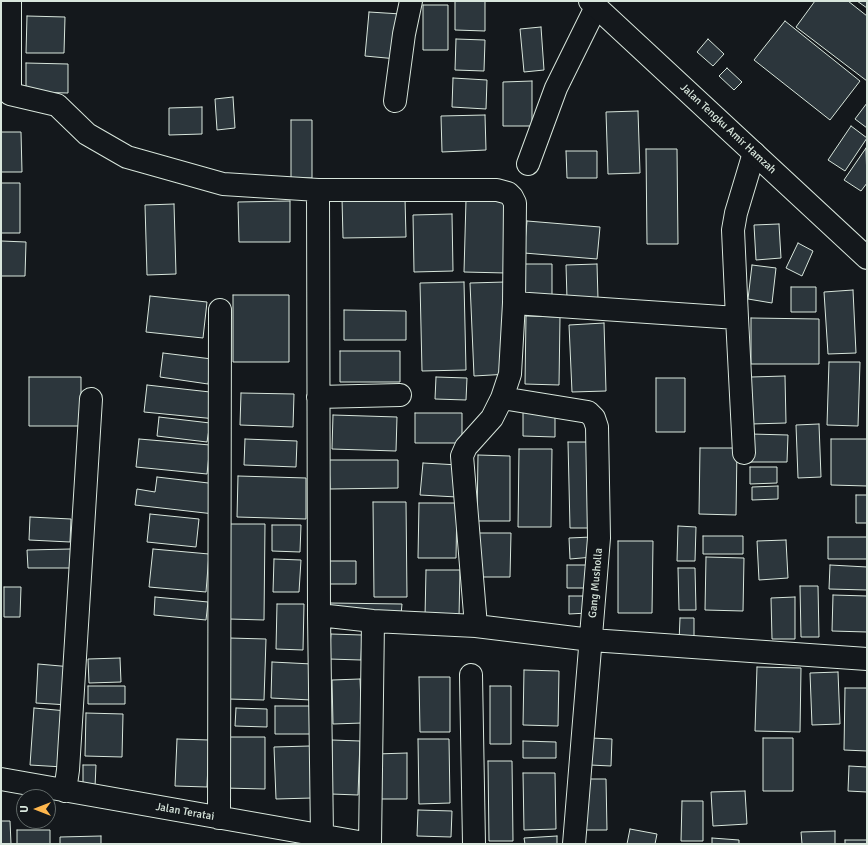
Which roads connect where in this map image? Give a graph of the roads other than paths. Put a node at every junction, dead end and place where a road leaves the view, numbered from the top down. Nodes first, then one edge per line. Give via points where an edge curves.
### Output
1 (10, 1) edge
2 (411, 1) edge
3 (593, 4) edge
4 (395, 101) dead end
5 (754, 153) junction
6 (528, 164) dead end
7 (318, 190) junction
8 (867, 258) edge
9 (514, 303) junction
10 (220, 310) dead end
11 (737, 318) junction
12 (400, 395) dead end
13 (318, 397) junction
14 (502, 398) junction
15 (91, 399) dead end
16 (744, 453) dead end
17 (319, 615) junction
18 (373, 621) junction
19 (476, 626) junction
20 (591, 640) junction
21 (867, 659) edge
22 (471, 675) dead end
23 (1, 779) edge
24 (65, 791) junction
25 (219, 818) junction
26 (322, 836) junction
27 (360, 843) edge
28 (474, 844) edge
29 (574, 844) edge

1 - 7 street via 10,94 57,105 87,134 127,157 223,184
2 - 4 street
3 - 5 street, Jalan Tengku Amir Hamzah
3 - 6 street via 556,88
5 - 8 street, Jalan Tengku Amir Hamzah
5 - 11 street via 733,230
7 - 9 street via 497,190 508,194 515,203
7 - 13 street
9 - 11 street
9 - 14 street via 510,374
10 - 25 street
11 - 16 street
12 - 13 street
13 - 17 street
14 - 19 street via 492,418 466,446 462,456
14 - 20 street, Gang Musholla via 588,412 594,418 597,427 599,538
15 - 24 street
17 - 18 street
17 - 26 street
18 - 19 street
18 - 27 street
19 - 20 street
20 - 21 street
20 - 29 street, Gang Musholla
22 - 28 street
23 - 24 street, Jalan Teratai
24 - 25 street, Jalan Teratai
25 - 26 street, Jalan Teratai
26 - 27 street, Jalan Teratai

